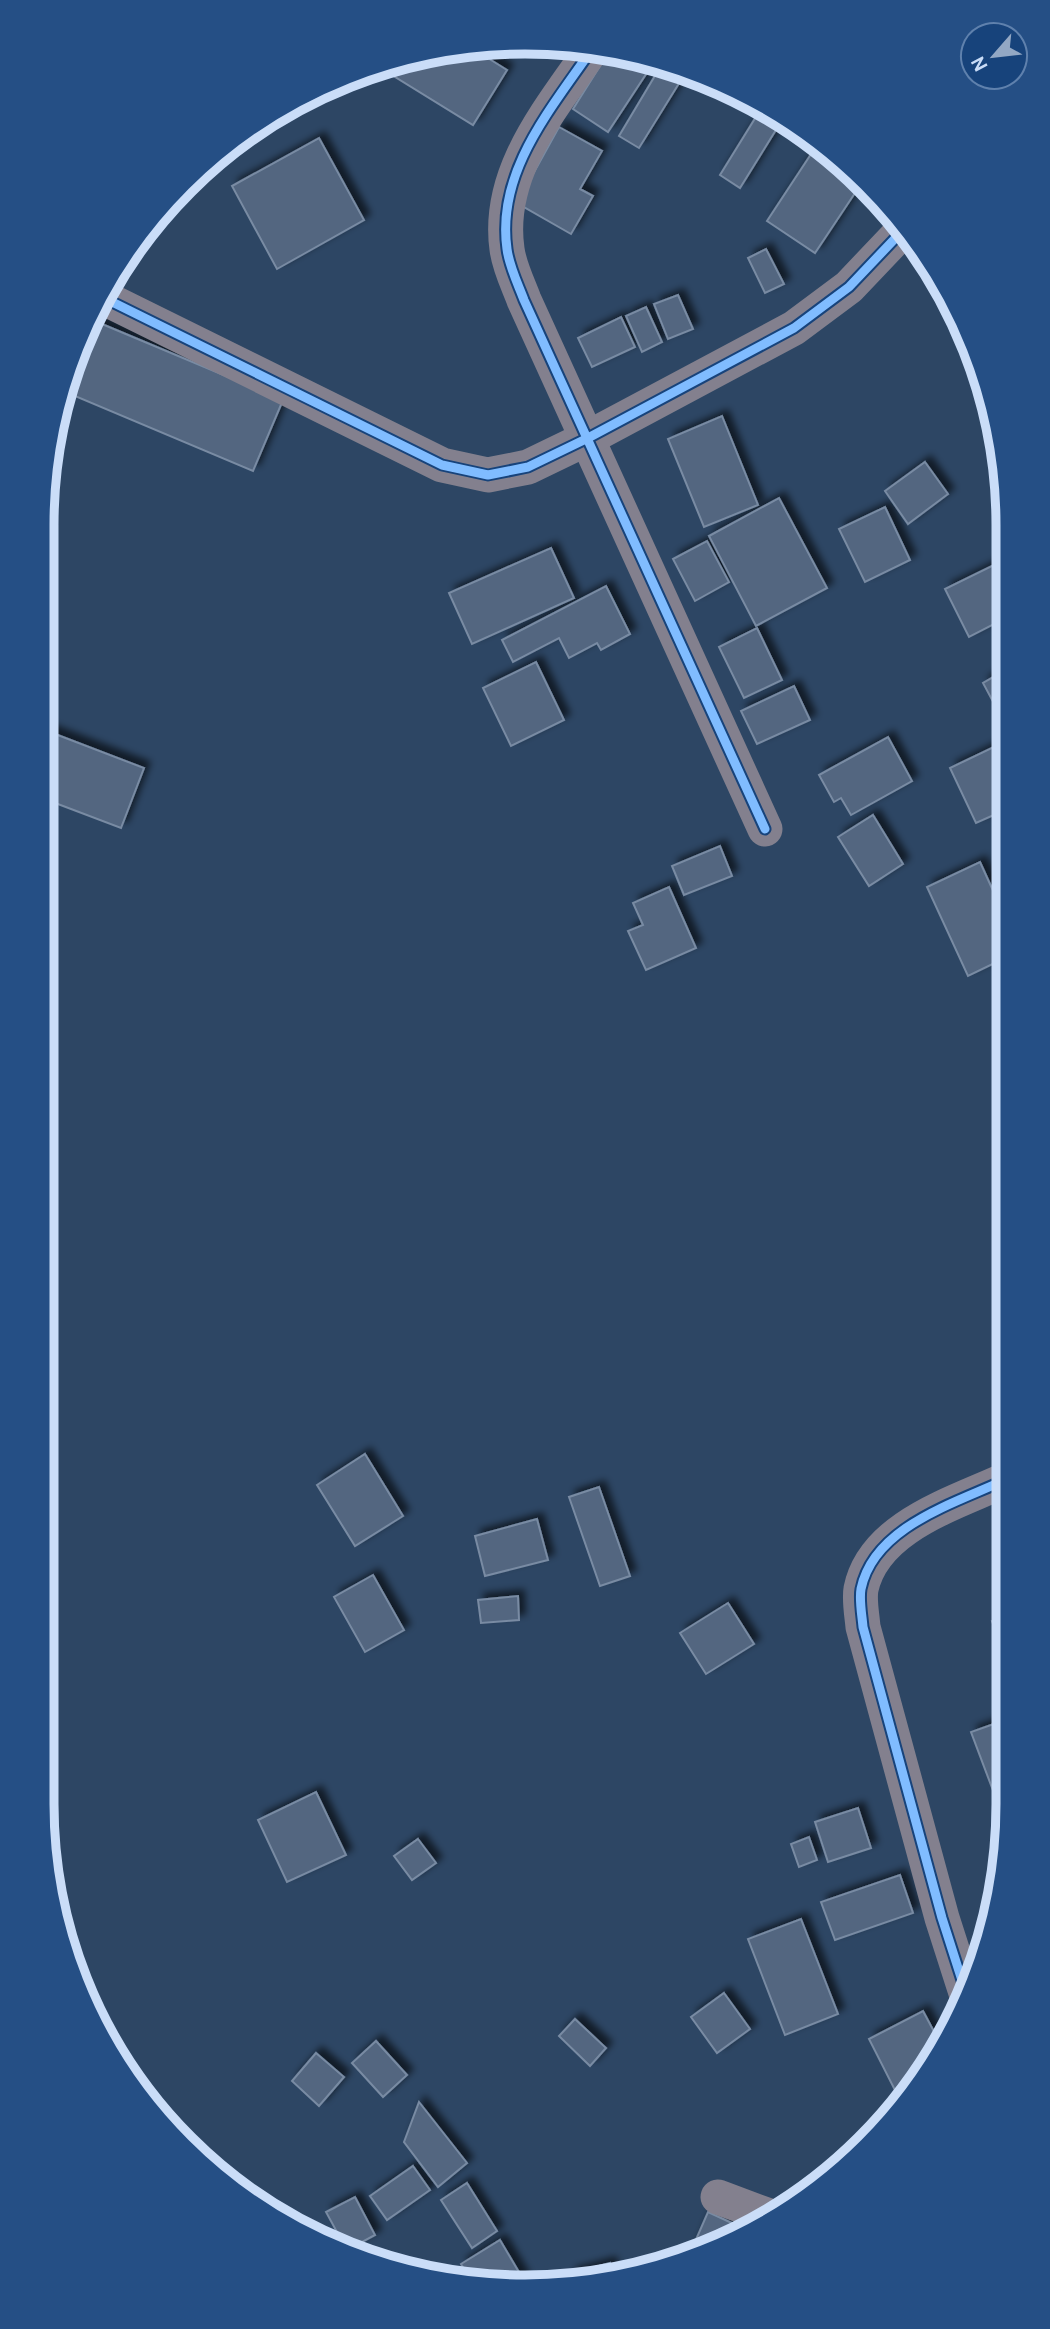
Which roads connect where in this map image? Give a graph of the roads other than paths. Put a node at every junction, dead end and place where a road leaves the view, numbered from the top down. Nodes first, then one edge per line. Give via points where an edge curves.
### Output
1 (586, 58) edge
2 (897, 237) edge
3 (111, 302) edge
4 (588, 438) junction
5 (765, 829) dead end
6 (996, 1484) edge
7 (962, 1979) edge
8 (718, 2197) dead end
9 (759, 2212) edge

1 - 4 street via 530,140 509,191 507,249 524,300
2 - 4 street via 849,287 794,328
3 - 4 street via 442,465 488,475 528,467
4 - 5 street
6 - 7 street via 892,1540 876,1555 860,1591 863,1626
8 - 9 street

